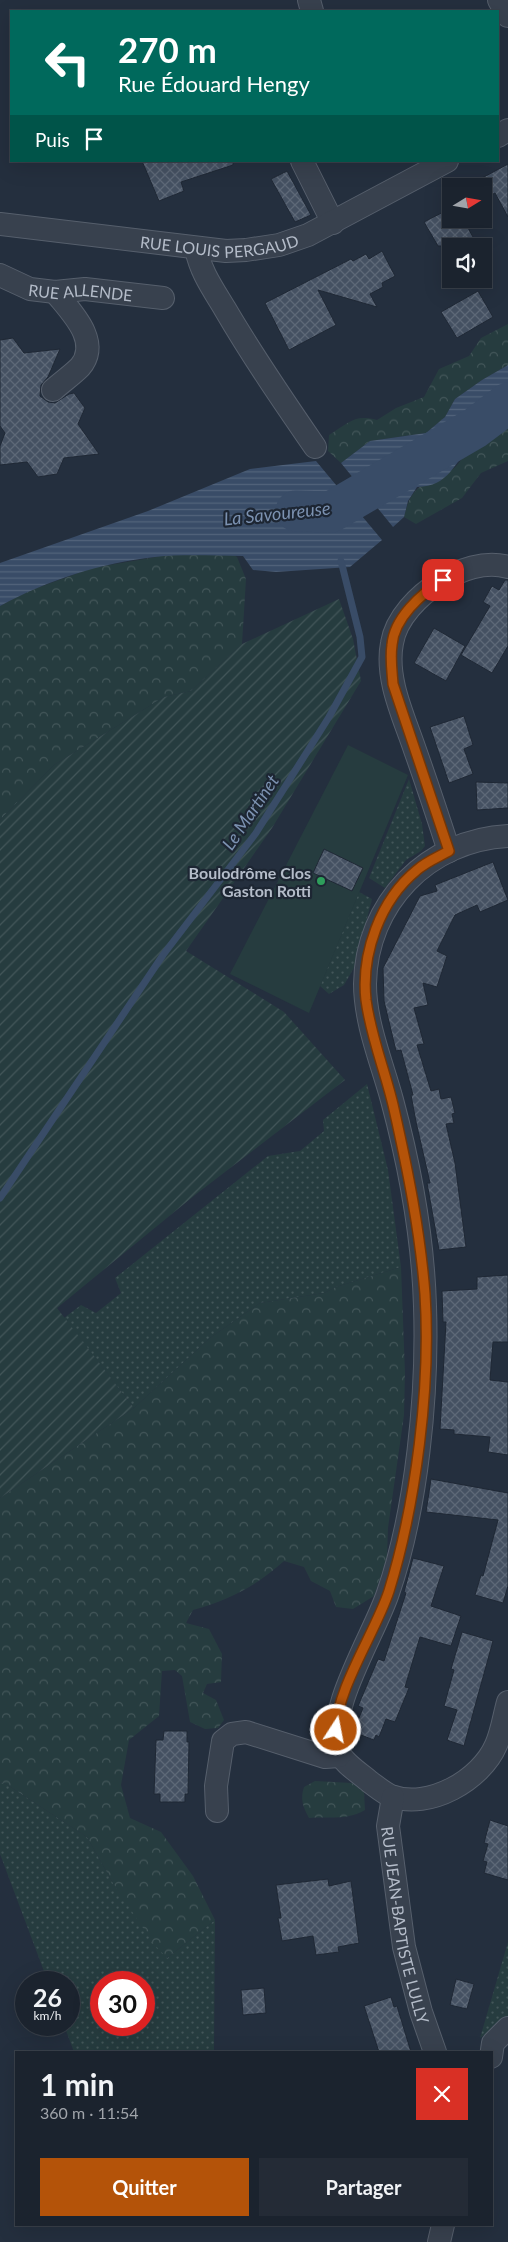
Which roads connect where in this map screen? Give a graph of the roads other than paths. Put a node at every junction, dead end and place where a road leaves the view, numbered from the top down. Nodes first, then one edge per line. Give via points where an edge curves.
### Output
1 (500, 0) edge
2 (508, 16) edge
3 (302, 162) edge
4 (445, 162) edge
5 (332, 223) junction
6 (0, 224) edge
7 (196, 248) junction
8 (0, 275) edge
9 (55, 292) junction
10 (163, 298) dead end
11 (53, 390) dead end
12 (315, 447) dead end
13 (508, 567) edge
14 (508, 836) edge
15 (449, 851) junction
16 (508, 1702) edge
17 (502, 1747) edge
18 (339, 1756) junction
19 (393, 1797) junction
20 (216, 1812) dead end
21 (508, 2028) edge
22 (436, 2051) edge
23 (492, 2051) edge
24 (493, 2057) edge
25 (508, 2058) edge
26 (443, 2226) edge
27 (439, 2242) edge

1 - 2 street
3 - 5 street
4 - 5 street, RUE LOUIS PERGAUD
5 - 7 street, RUE LOUIS PERGAUD via 278,245 246,250
6 - 7 street, RUE LOUIS PERGAUD
7 - 12 street via 199,264 233,322
8 - 9 street, RUE ALLENDE via 30,289
9 - 10 street, RUE ALLENDE via 84,289
9 - 11 street via 82,327 87,354 81,366
13 - 15 street via 469,568 432,587 404,616 392,643 393,684
14 - 15 street via 478,841
15 - 18 street via 418,869 400,887 383,913 372,939 366,970 370,1020 417,1218 426,1352 408,1509 388,1592 336,1720
16 - 17 street
17 - 19 street via 477,1772 452,1789 418,1799
18 - 19 street
18 - 20 street via 326,1757 246,1732 232,1734 223,1741 216,1786
19 - 22 street, RUE JEAN-BAPTISTE LULLY via 388,1826 404,1947 421,2012
21 - 23 street via 493,2042
24 - 25 street
26 - 27 street

